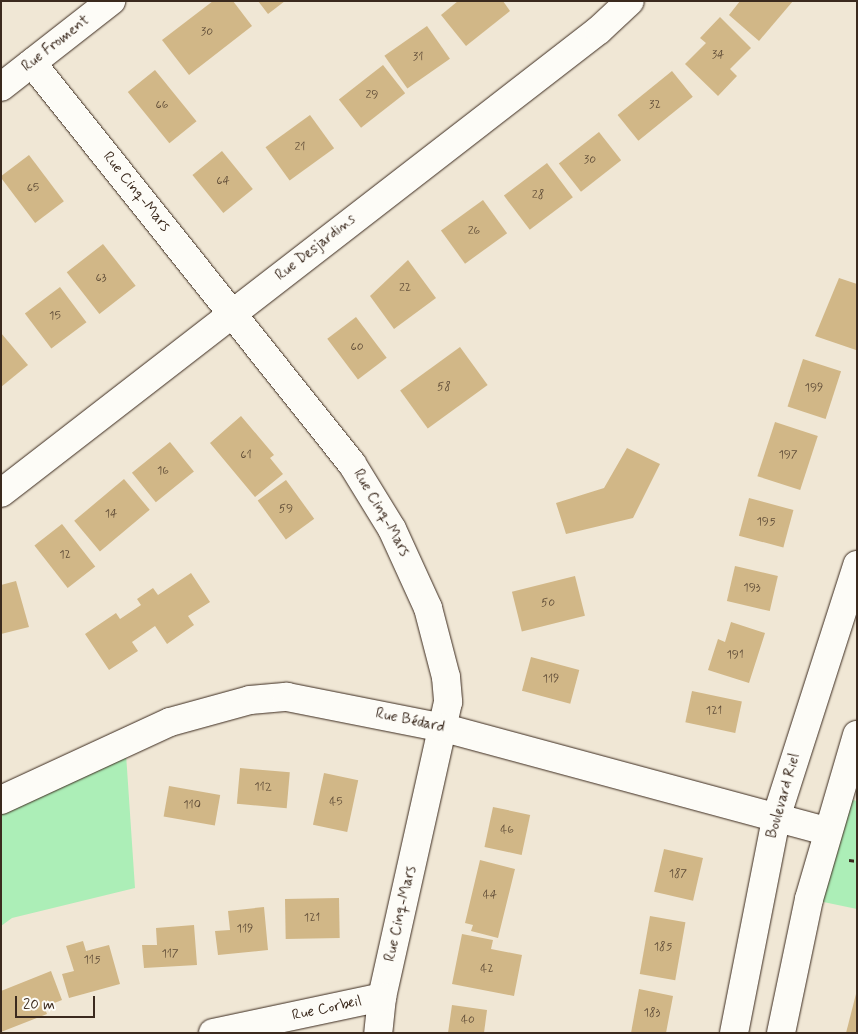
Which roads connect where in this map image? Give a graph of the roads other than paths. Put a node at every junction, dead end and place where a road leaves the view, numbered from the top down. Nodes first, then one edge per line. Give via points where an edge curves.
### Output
1 (111, 1) edge
2 (630, 1) edge
3 (32, 63) junction
4 (1, 87) edge
5 (234, 312) junction
6 (1, 493) edge
7 (857, 566) edge
8 (850, 609) edge
9 (444, 728) junction
10 (857, 735) edge
11 (1, 800) edge
12 (776, 818) junction
13 (827, 831) junction
14 (382, 997) junction
15 (213, 1033) edge
16 (378, 1033) edge
17 (734, 1033) edge
18 (781, 1033) edge

1 - 3 street, Rue Froment
2 - 5 street, Rue Desjardins via 591,36
3 - 4 street, Rue Froment
3 - 5 street, Rue Cinq-Mars
5 - 6 street, Rue Desjardins
5 - 9 street, Rue Cinq-Mars via 352,464 411,566 446,677
7 - 8 street, Boulevard Riel
8 - 12 street, Boulevard Riel
9 - 11 street, Rue Bédard via 287,697 250,700 125,739
9 - 12 street, Rue Bédard
9 - 14 street, Rue Cinq-Mars
10 - 13 street
12 - 13 street, Rue Bédard
12 - 17 street, Boulevard Riel
13 - 18 street
14 - 15 street, Rue Corbeil
14 - 16 street, Rue Cinq-Mars

